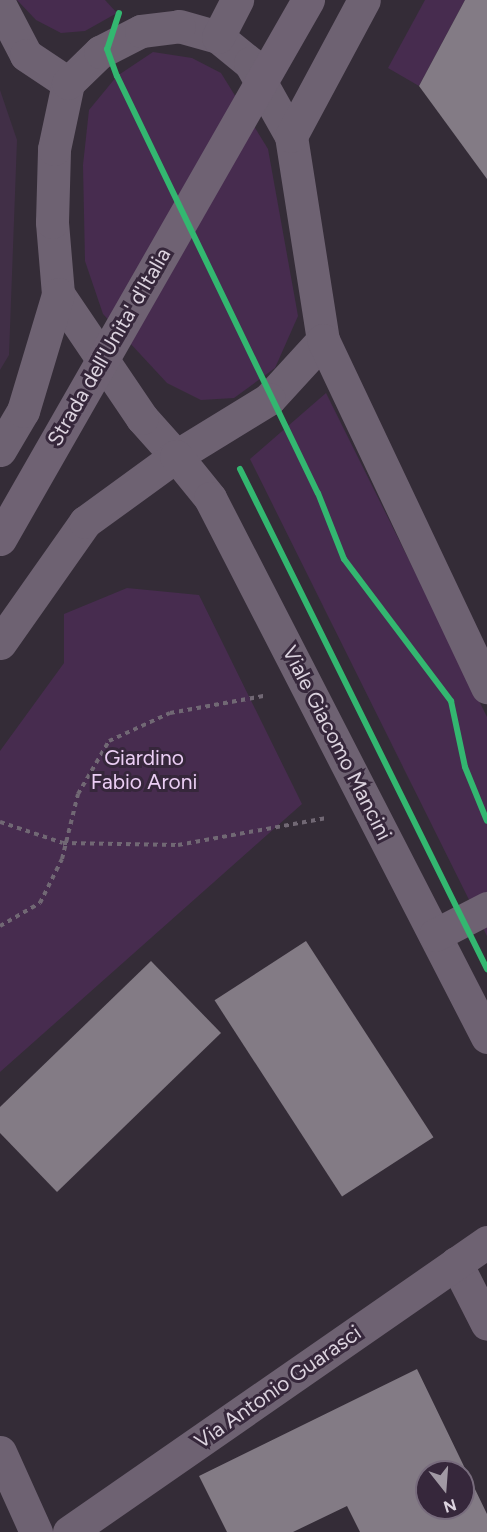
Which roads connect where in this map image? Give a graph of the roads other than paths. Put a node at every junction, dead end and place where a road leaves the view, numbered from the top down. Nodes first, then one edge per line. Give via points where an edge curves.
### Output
1 (237, 0) edge
2 (308, 0) edge
3 (364, 0) edge
4 (0, 5) edge
5 (218, 37) junction
6 (68, 83) junction
7 (291, 136) junction
8 (58, 294) junction
9 (323, 340) junction
10 (0, 450) edge
11 (176, 456) junction
12 (0, 539) edge
13 (0, 643) edge
14 (479, 647) edge
15 (487, 687) edge
16 (487, 908) edge
17 (435, 935) junction
18 (487, 1037) edge
19 (487, 1242) edge
20 (456, 1263) junction
21 (487, 1324) edge
22 (0, 1452) edge
23 (36, 1532) edge
24 (69, 1532) edge

1 - 5 street
2 - 12 main road, Strada dell'Unita' d'Italia, bridge
3 - 7 street
4 - 6 street via 26,55
5 - 6 street via 179,26 141,30 100,52
5 - 7 street via 250,63
6 - 8 street, Viale Giacomo Mancini via 54,149 52,222
7 - 9 street
8 - 10 street via 23,411
8 - 11 street, Viale Giacomo Mancini via 142,418
9 - 11 street via 269,399
9 - 14 street
11 - 13 street via 85,522
11 - 17 street, Viale Giacomo Mancini via 210,498
14 - 15 street
16 - 17 street
17 - 18 street, Viale Giacomo Mancini
19 - 20 street, Via Antonio Guarasci
20 - 21 street
20 - 24 street, Via Antonio Guarasci
22 - 23 street

